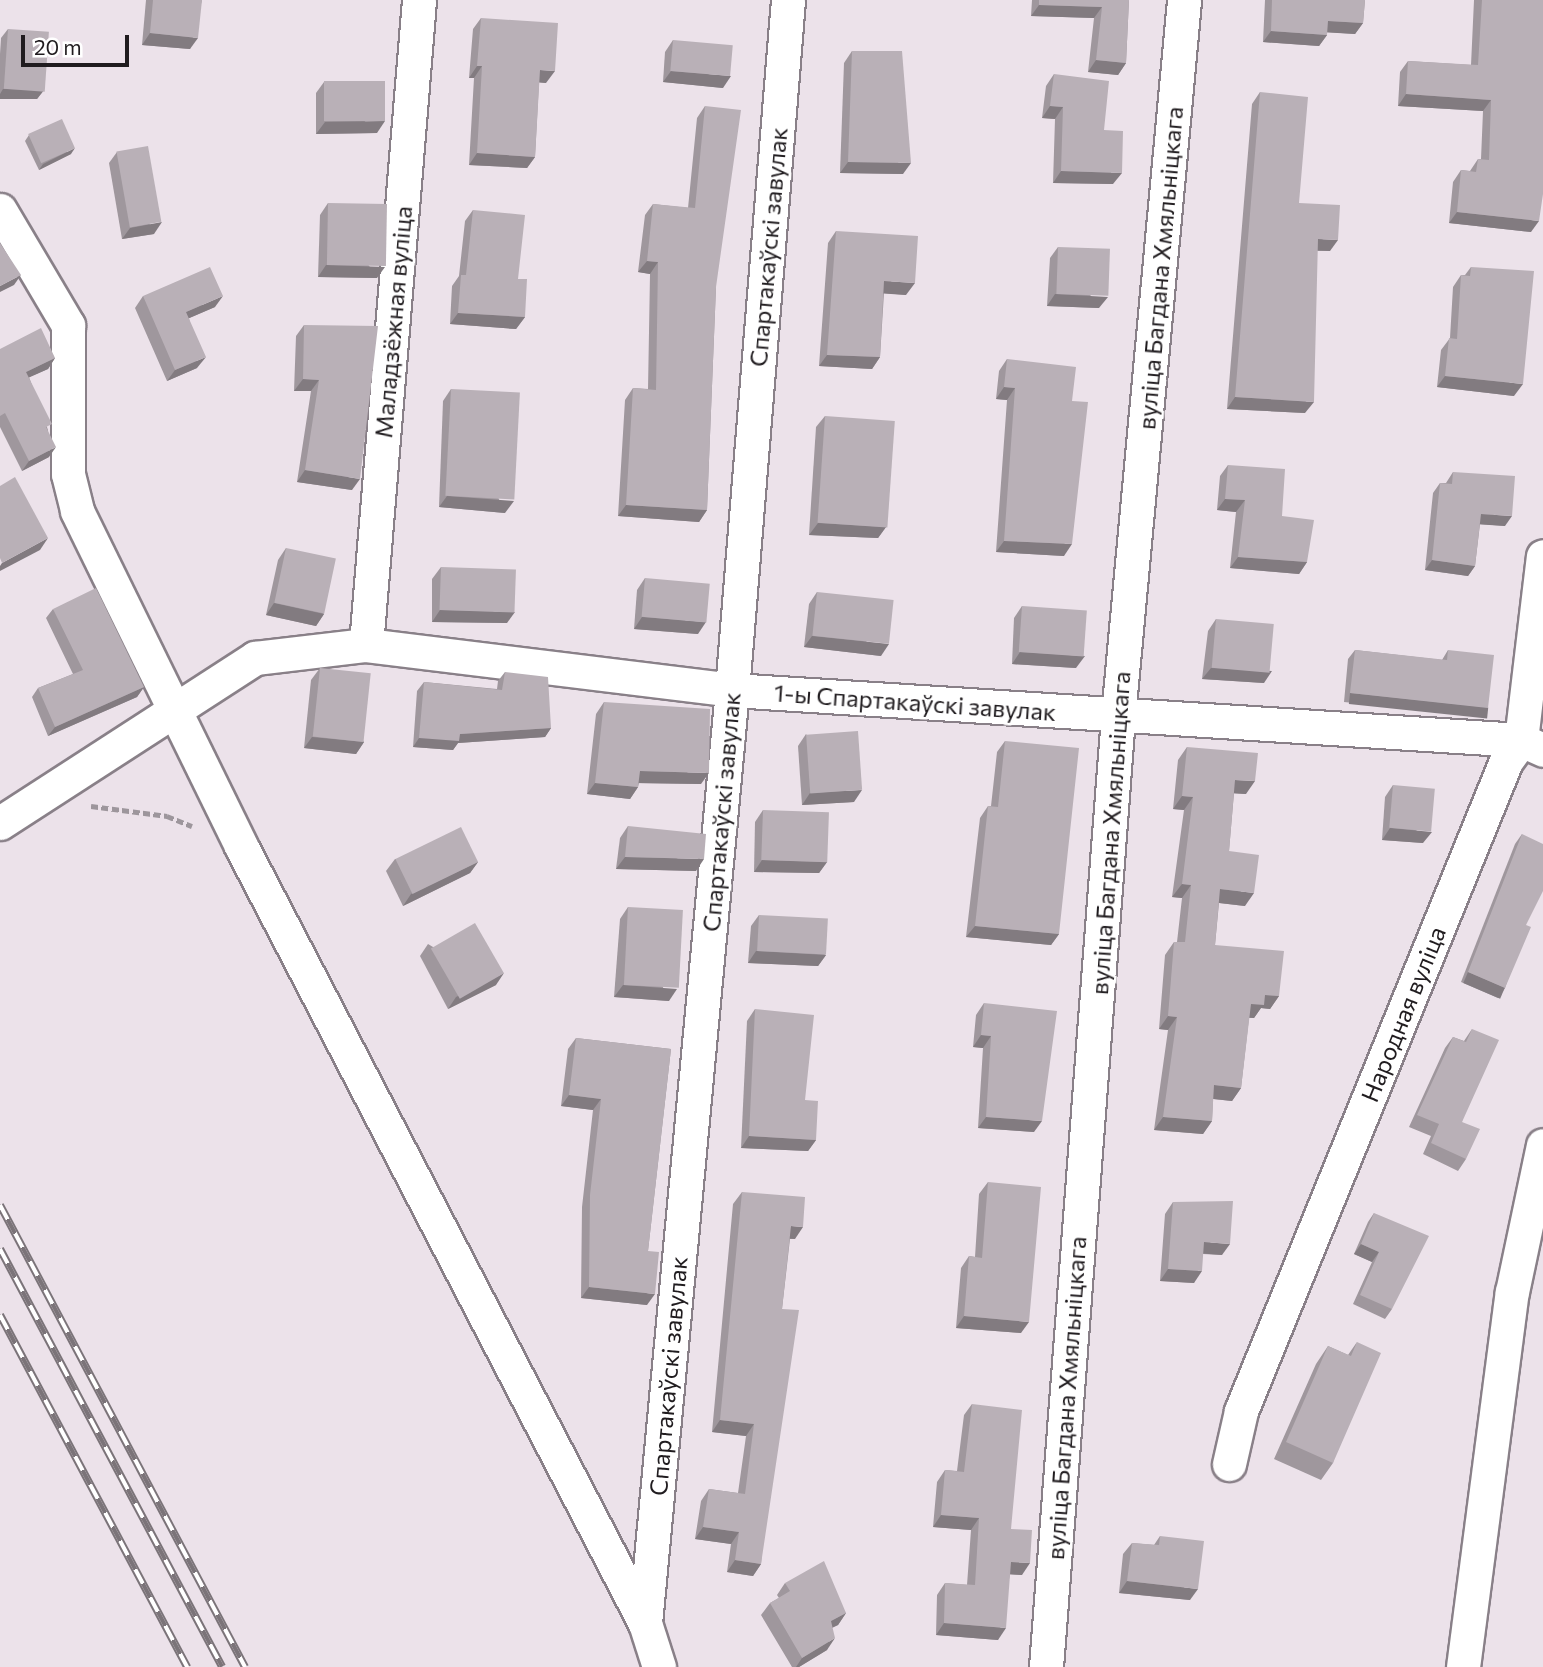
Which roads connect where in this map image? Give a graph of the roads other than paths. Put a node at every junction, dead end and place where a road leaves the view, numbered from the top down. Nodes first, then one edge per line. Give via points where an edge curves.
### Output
1 (419, 0) edge
2 (788, 0) edge
3 (1184, 0) edge
4 (0, 210) edge
5 (1543, 556) edge
6 (366, 645) junction
7 (732, 690) junction
8 (175, 706) junction
9 (1118, 716) junction
10 (1532, 745) edge
11 (0, 824) edge
12 (1543, 1145) edge
13 (1229, 1464) dead end
14 (645, 1623) junction
15 (659, 1667) edge
16 (1046, 1667) edge
17 (1463, 1667) edge

1 - 6 street, Маладзёжная вуліца
2 - 7 street, Спартакаўскі завулак
3 - 9 street, вуліца Багдана Хмяльніцкага
4 - 8 street via 68,325 68,474 77,511
5 - 10 street, Народная вуліца
6 - 7 street, 1-ы Спартакаўскі завулак
6 - 8 street, 1-ы Спартакаўскі завулак via 255,657
7 - 9 street, 1-ы Спартакаўскі завулак
7 - 14 street, Спартакаўскі завулак
8 - 11 street, 1-ы Спартакаўскі завулак
8 - 14 street via 241,846
9 - 10 street, 1-ы Спартакаўскі завулак
9 - 16 street, вуліца Багдана Хмяльніцкага
10 - 13 street, Народная вуліца via 1506,761 1241,1411
12 - 17 street via 1512,1292
14 - 15 street

